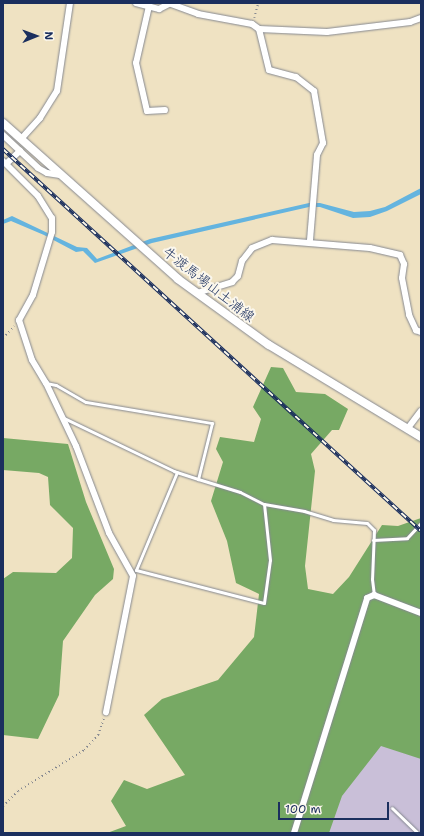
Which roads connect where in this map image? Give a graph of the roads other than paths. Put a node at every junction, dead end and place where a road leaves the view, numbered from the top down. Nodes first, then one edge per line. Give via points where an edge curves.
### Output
1 (70, 3) edge
2 (136, 3) edge
3 (171, 4) edge
4 (149, 6) junction
5 (421, 18) edge
6 (259, 29) junction
7 (165, 110) dead end
8 (3, 123) edge
9 (3, 136) edge
10 (22, 138) junction
11 (20, 151) junction
12 (5, 162) edge
13 (60, 175) junction
14 (310, 241) junction
15 (197, 293) junction
16 (421, 332) edge
17 (46, 383) junction
18 (421, 411) edge
19 (63, 418) junction
20 (408, 428) junction
21 (421, 437) edge
22 (177, 472) junction
23 (198, 479) junction
24 (264, 504) junction
25 (421, 523) edge
26 (372, 540) junction
27 (135, 573) junction
28 (374, 595) junction
29 (421, 613) edge
30 (106, 712) road end
31 (392, 808) dead end
32 (294, 833) edge
33 (418, 833) edge

1 - 10 street via 56,91 40,118
2 - 4 street
3 - 4 street via 159,9
3 - 6 street via 198,14 252,24
4 - 7 street via 136,63 147,111
5 - 6 street via 410,22 327,32
6 - 14 street via 269,70 296,78 314,91 323,143 317,155
8 - 10 main road, 牛渡馬場山土浦線
9 - 11 street
10 - 13 main road, 牛渡馬場山土浦線
11 - 12 street
11 - 13 street via 38,168
12 - 17 street via 38,196 52,218 52,232 33,295 19,320 32,360
13 - 15 main road, 牛渡馬場山土浦線
14 - 15 street via 272,240 252,248 242,261 238,276 232,282
14 - 16 street via 319,245 370,248 400,255 404,264 402,278 409,315 416,330
15 - 20 main road, 牛渡馬場山土浦線 via 269,345
17 - 19 street
17 - 23 lane via 56,385 86,402 212,423
18 - 20 street
19 - 22 lane
19 - 27 street via 88,475 109,533
20 - 21 main road, 牛渡馬場山土浦線
22 - 23 lane
22 - 27 lane
23 - 24 lane via 240,492
24 - 26 lane via 304,511 333,520 367,523 374,530
24 - 27 lane via 270,560 264,603
25 - 26 lane via 406,538
26 - 28 lane
27 - 30 street
28 - 29 street
28 - 32 street via 367,598
31 - 33 lane

